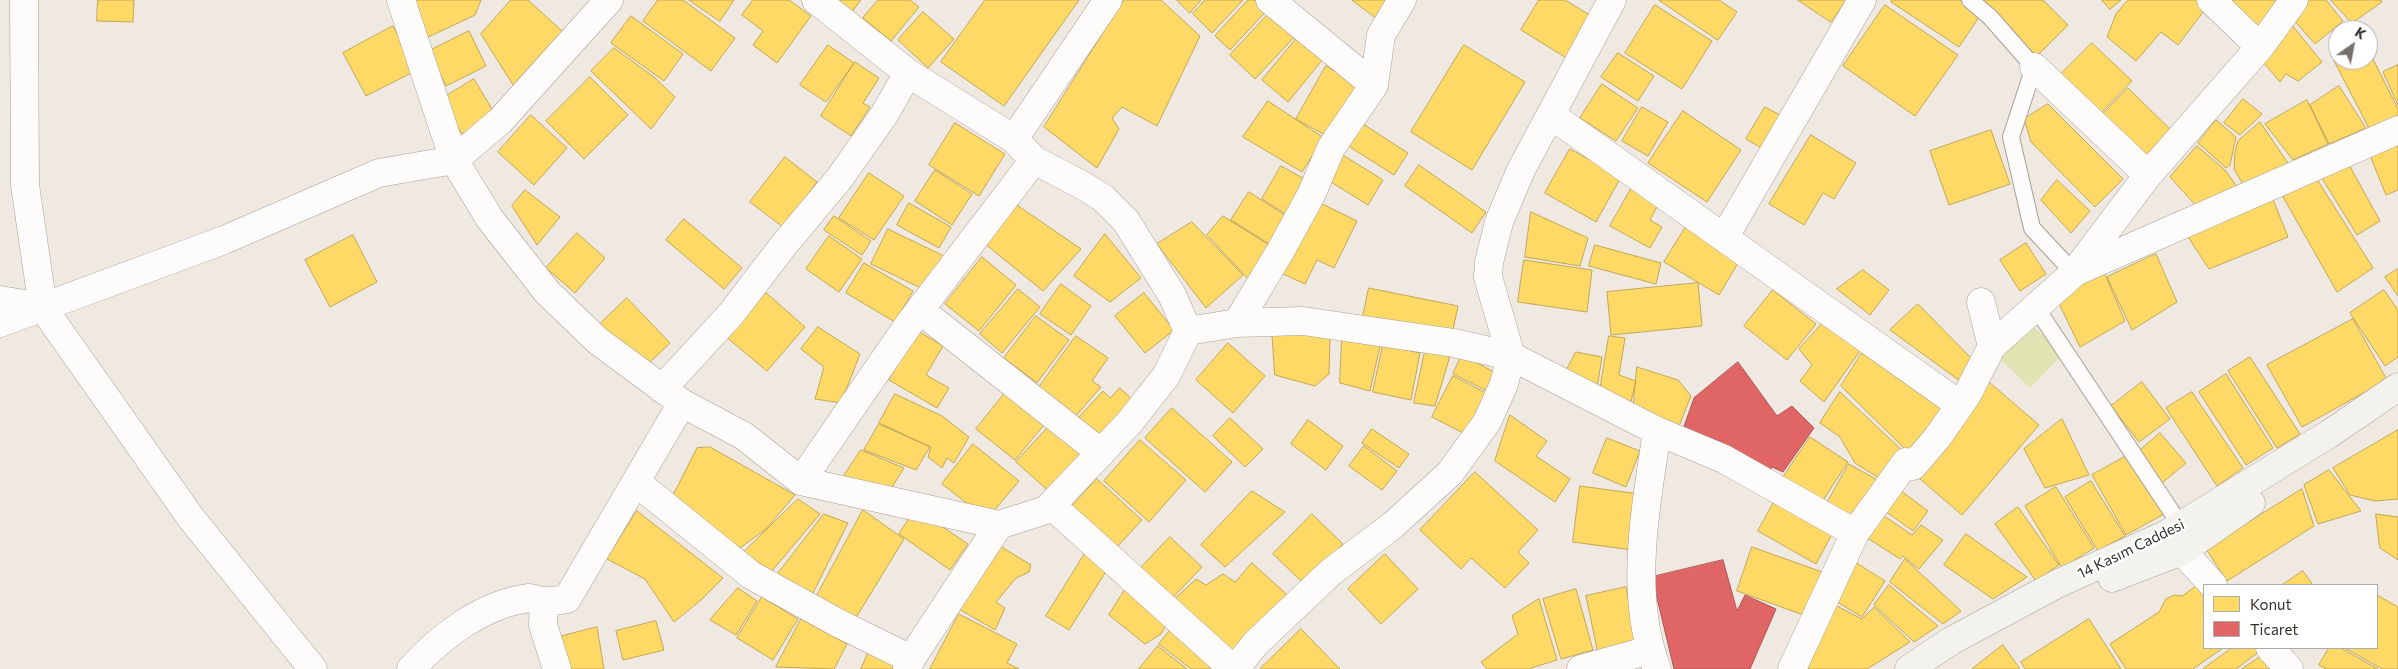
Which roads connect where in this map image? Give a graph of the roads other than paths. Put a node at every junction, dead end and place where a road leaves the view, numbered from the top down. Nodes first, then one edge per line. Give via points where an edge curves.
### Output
1 (24, 0) edge
2 (401, 0) edge
3 (609, 0) edge
4 (816, 0) edge
5 (1108, 0) edge
6 (1270, 0) edge
7 (1402, 0) edge
8 (1612, 0) edge
9 (1862, 0) edge
10 (1970, 0) edge
11 (2211, 0) edge
12 (2294, 0) edge
13 (2260, 47) junction
14 (2034, 67) junction
15 (908, 73) junction
16 (1374, 85) junction
17 (1551, 116) junction
18 (2398, 130) edge
19 (1014, 138) junction
20 (454, 160) junction
21 (1034, 160) junction
22 (2148, 175) junction
23 (1724, 238) junction
24 (2074, 273) junction
25 (0, 300) edge
26 (1981, 302) dead end
27 (2035, 306) junction
28 (43, 308) junction
29 (920, 310) junction
30 (1237, 322) junction
31 (0, 323) edge
32 (1188, 331) junction
33 (1992, 346) junction
34 (1511, 356) junction
35 (2398, 388) edge
36 (672, 396) junction
37 (1960, 405) junction
38 (2398, 405) edge
39 (1657, 431) junction
40 (1101, 453) junction
41 (801, 481) junction
42 (636, 482) junction
43 (1052, 505) junction
44 (999, 525) junction
45 (1855, 533) junction
46 (2181, 538) junction
47 (2212, 584) edge
48 (544, 601) junction
49 (2271, 649) edge
50 (1654, 660) edge
51 (909, 664) edge
52 (314, 669) edge
53 (411, 669) edge
54 (557, 669) edge
55 (1234, 669) edge
56 (1581, 669) edge
57 (1792, 669) edge
58 (1909, 669) edge
59 (1939, 669) edge
60 (2289, 669) edge

1 - 28 street via 25,185
2 - 20 street
3 - 20 street via 500,121
4 - 15 street
5 - 19 street
6 - 16 street
7 - 16 street via 1381,35
8 - 17 street
9 - 23 street
10 - 14 lane via 1990,17
11 - 13 street
12 - 13 street
13 - 22 street
14 - 22 street
14 - 24 lane via 2010,137 2032,228
15 - 19 street
15 - 36 street via 884,115 839,179 783,246
16 - 30 street via 1332,148 1307,203
17 - 23 street
17 - 34 street via 1510,194 1489,262 1488,277
18 - 24 street
19 - 21 street
20 - 28 street via 379,174 224,240
20 - 36 street via 490,219 547,292 598,341
21 - 29 street
21 - 32 street via 1103,198 1126,221 1172,295
22 - 24 street
23 - 37 street
24 - 27 street
25 - 28 street
26 - 33 street
27 - 33 street
27 - 46 lane
28 - 31 street
28 - 52 street via 191,518
29 - 40 street
29 - 41 street
30 - 32 street
30 - 34 street via 1303,321 1454,343
32 - 40 street via 1166,376 1129,424
33 - 37 street
34 - 39 street
34 - 55 street via 1504,384 1487,422 1450,473 1393,525 1331,572 1256,643
35 - 46 street, 14 Kasım Caddesi
36 - 41 street via 744,436
36 - 42 street
37 - 45 street via 1913,466 1906,462
38 - 46 street
39 - 45 street via 1724,459
39 - 50 street via 1641,555 1642,588
40 - 43 street
41 - 44 street
42 - 48 street via 567,599
42 - 51 street via 751,575
43 - 44 street via 1046,510
43 - 55 street
44 - 51 street
45 - 57 street
46 - 47 street
46 - 58 street, 14 Kasım Caddesi via 2167,534 2057,584 1950,641
46 - 59 street via 2053,601
48 - 53 street via 530,598 497,607 470,620
48 - 54 street via 543,625
49 - 60 street
50 - 56 street

